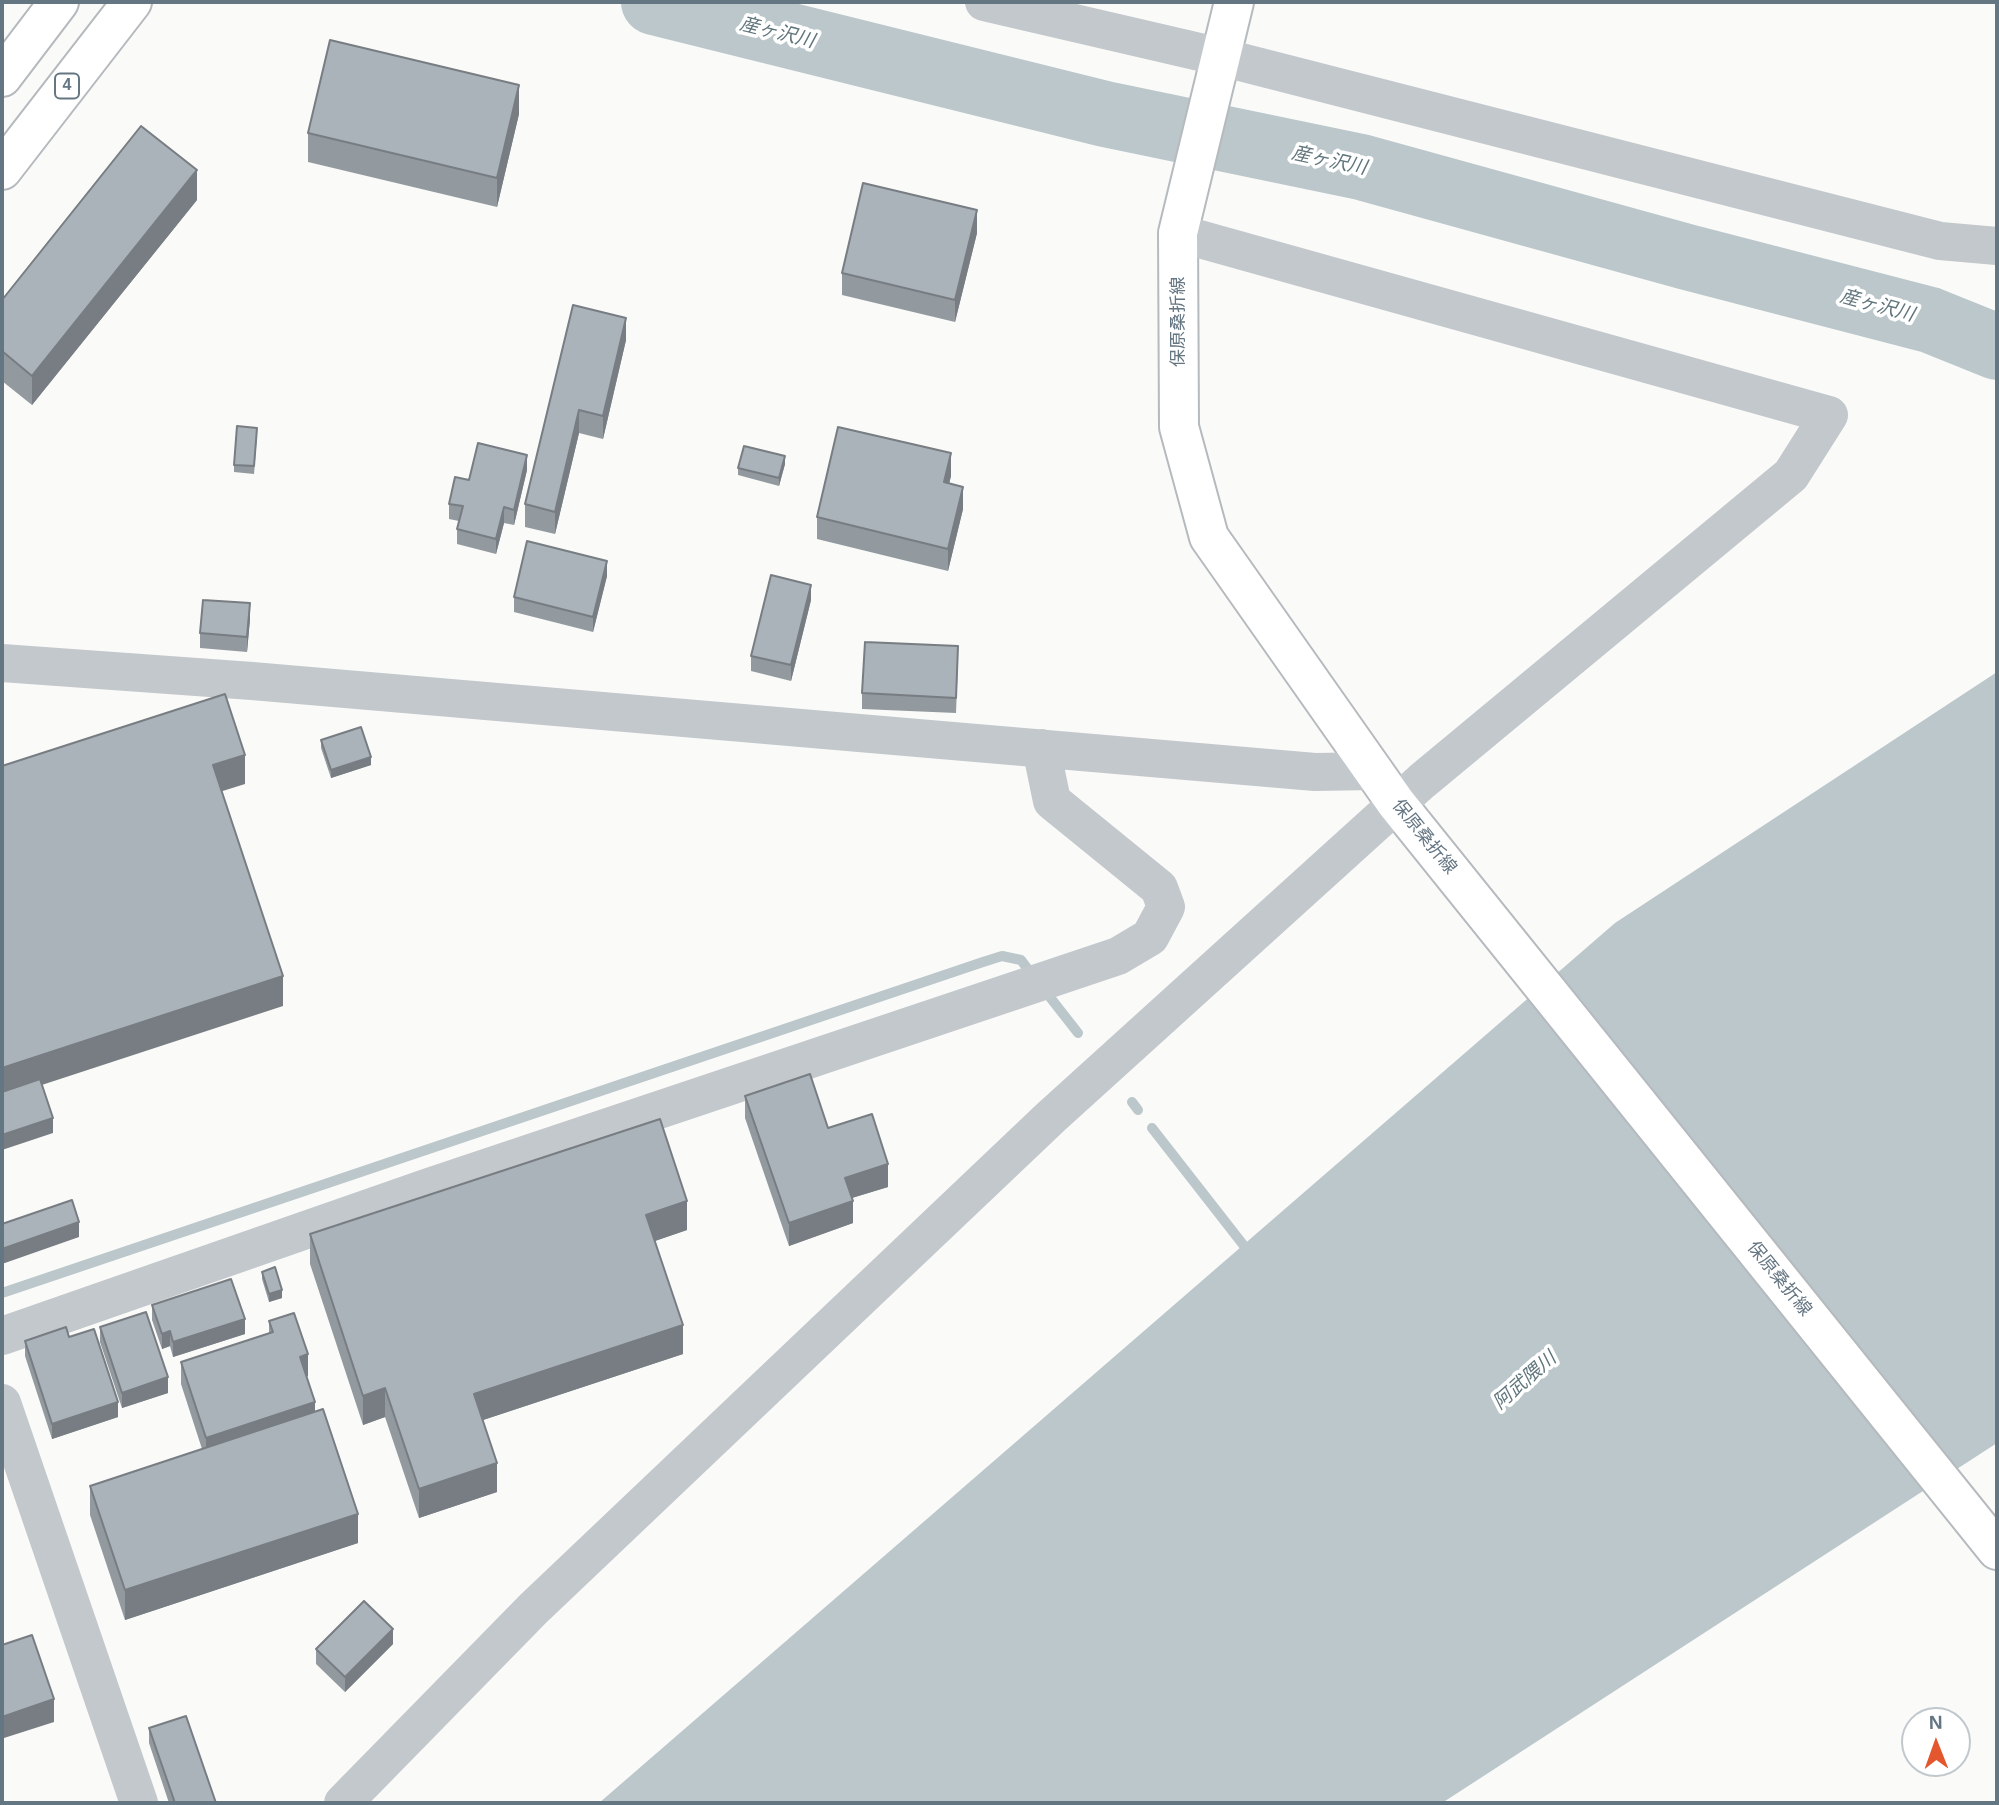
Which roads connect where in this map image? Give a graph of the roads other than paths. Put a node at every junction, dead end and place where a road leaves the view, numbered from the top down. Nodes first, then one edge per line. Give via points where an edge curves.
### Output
1 (59, 2) edge
2 (132, 2) edge
3 (984, 2) edge
4 (1234, 2) edge
5 (1219, 66) junction
6 (2, 77) edge
7 (2, 170) edge
8 (1178, 233) junction
9 (1997, 247) edge
10 (2, 663) edge
11 (1041, 748) junction
12 (1374, 771) junction
13 (1402, 810) junction
14 (2, 1336) edge
15 (2, 1402) edge
16 (1997, 1550) edge
17 (139, 1803) edge
18 (343, 1803) edge

1 - 6 main road
2 - 7 main road, 4
3 - 5 street
4 - 5 main road, 保原桑折線
5 - 8 main road, 保原桑折線
5 - 9 street via 1940,241
8 - 12 main road, 保原桑折線 via 1179,427 1209,537
8 - 13 street via 1829,415 1791,475
10 - 11 street
11 - 12 street via 1315,772
11 - 14 street via 1052,800 1159,888 1166,907 1150,937 1118,956
12 - 13 main road, 保原桑折線
13 - 16 main road, 保原桑折線
13 - 18 street via 1051,1117 533,1609
15 - 17 street

